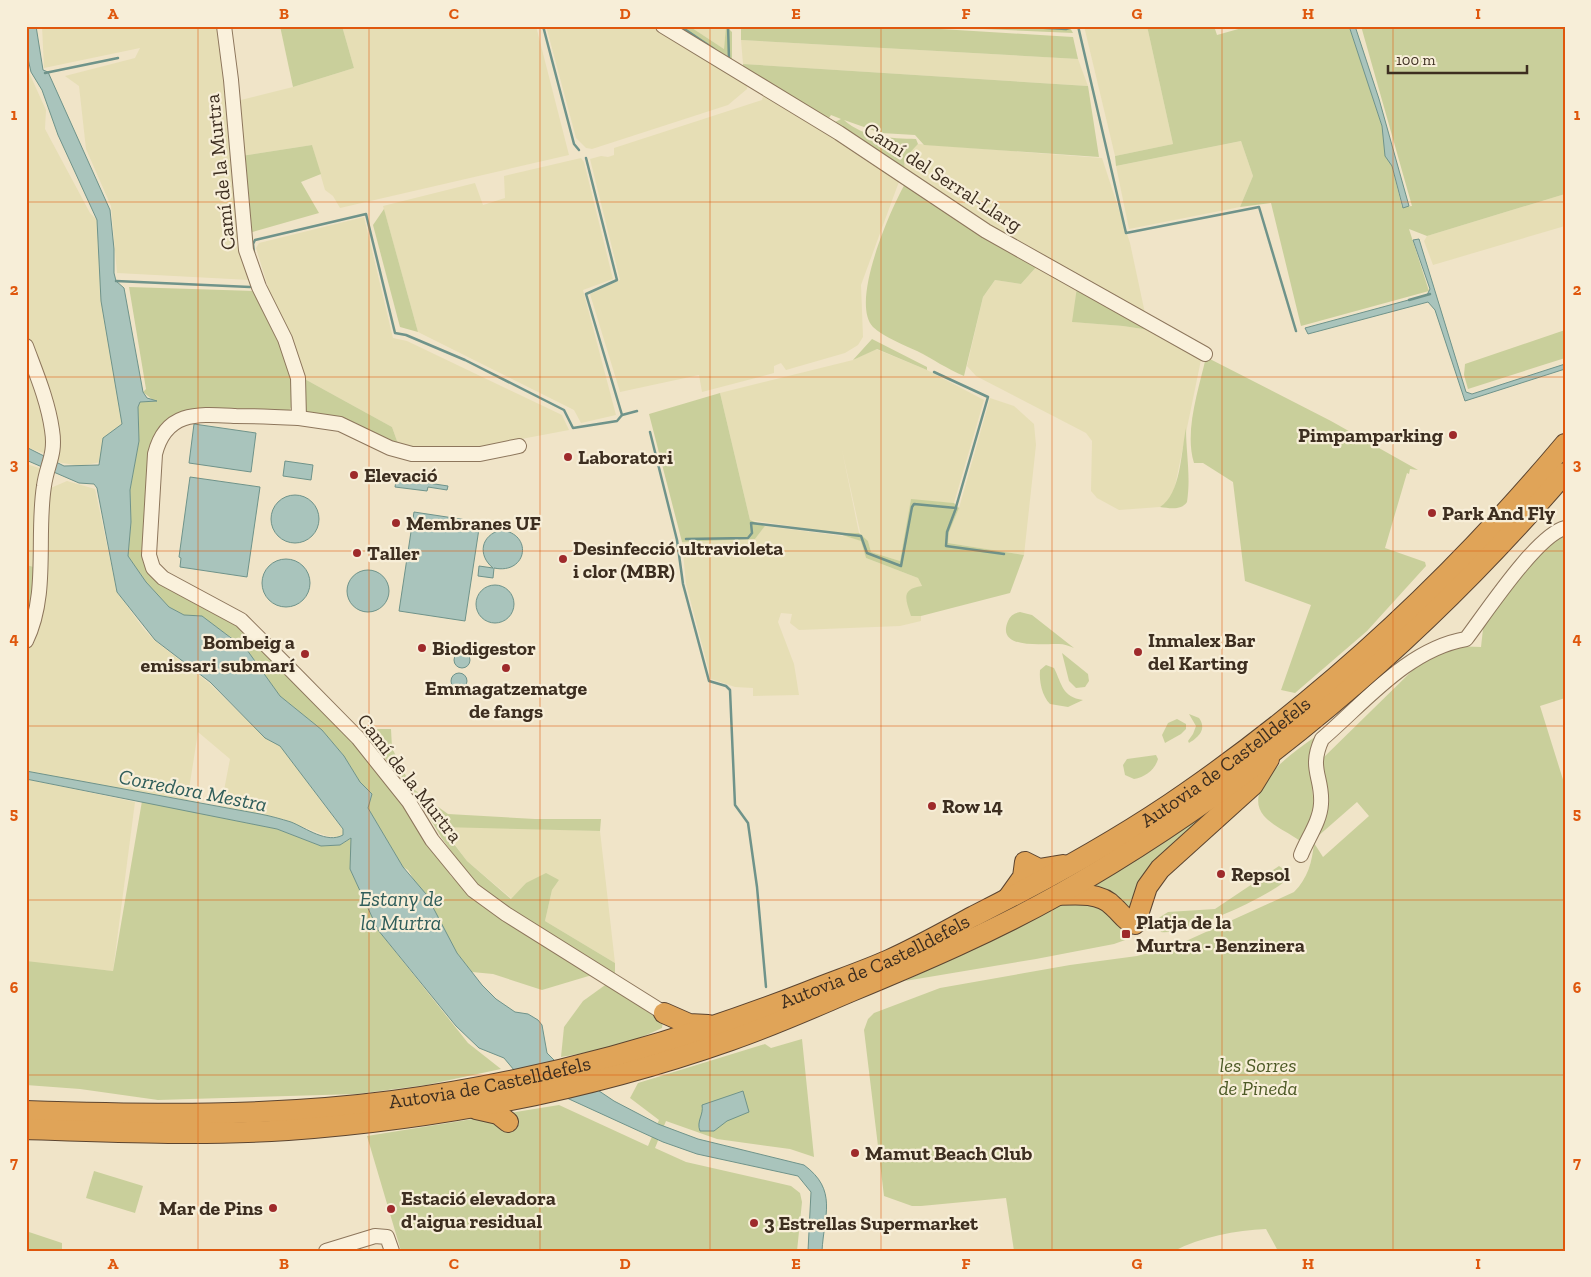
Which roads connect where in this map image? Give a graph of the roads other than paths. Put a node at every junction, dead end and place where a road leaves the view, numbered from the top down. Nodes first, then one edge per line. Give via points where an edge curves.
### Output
1 (224, 26) edge
2 (664, 26) edge
3 (26, 346) edge
4 (1205, 354) dead end
5 (298, 418) junction
6 (1565, 444) edge
7 (519, 446) dead end
8 (1565, 473) edge
9 (1565, 496) edge
10 (1565, 528) edge
11 (1511, 534) junction
12 (26, 641) edge
13 (1276, 749) junction
14 (1302, 855) dead end
15 (1057, 895) junction
16 (664, 1013) junction
17 (728, 1022) junction
18 (639, 1048) junction
19 (529, 1090) junction
20 (26, 1099) edge
21 (26, 1111) edge
22 (194, 1114) junction
23 (26, 1129) edge
24 (326, 1251) edge
25 (392, 1251) edge

1 - 5 street, Camí de la Murtra via 246,250 298,378
2 - 4 street, Camí del Serral-Llarg via 839,133 986,231
3 - 12 street via 53,430 51,463 44,484 39,587 33,628
5 - 7 street via 340,424 390,448 412,454 480,454
5 - 16 street, Camí de la Murtra via 196,414 177,421 164,431 158,440 154,462 148,555 152,568 163,578 241,620 286,665 358,738 409,802 432,840 473,890
6 - 17 highway, Autovia de Castelldefels via 1465,553 1344,668 1279,723 1187,792 1074,863 888,960
8 - 11 highway, Autovia de Castelldefels
9 - 11 highway
10 - 14 street via 1547,538 1466,639 1448,642 1411,663 1322,739 1315,755 1321,804
11 - 13 highway, Autovia de Castelldefels via 1409,635
13 - 15 highway, Autovia de Castelldefels via 1171,826
13 - 15 highway via 1253,785 1160,869 1147,887 1135,924 1127,922 1113,905 1096,896
15 - 19 highway, Autovia de Castelldefels via 950,949 790,1017 680,1057 598,1080
16 - 17 highway via 695,1025
16 - 18 highway via 668,1024 665,1033
17 - 18 highway, Autovia de Castelldefels
18 - 19 highway, Autovia de Castelldefels via 577,1067
19 - 22 highway, Autovia de Castelldefels via 283,1112
19 - 23 highway, Autovia de Castelldefels via 453,1110 335,1125 168,1134
20 - 22 highway
21 - 22 highway, Autovia de Castelldefels
24 - 25 street via 375,1236 387,1237

